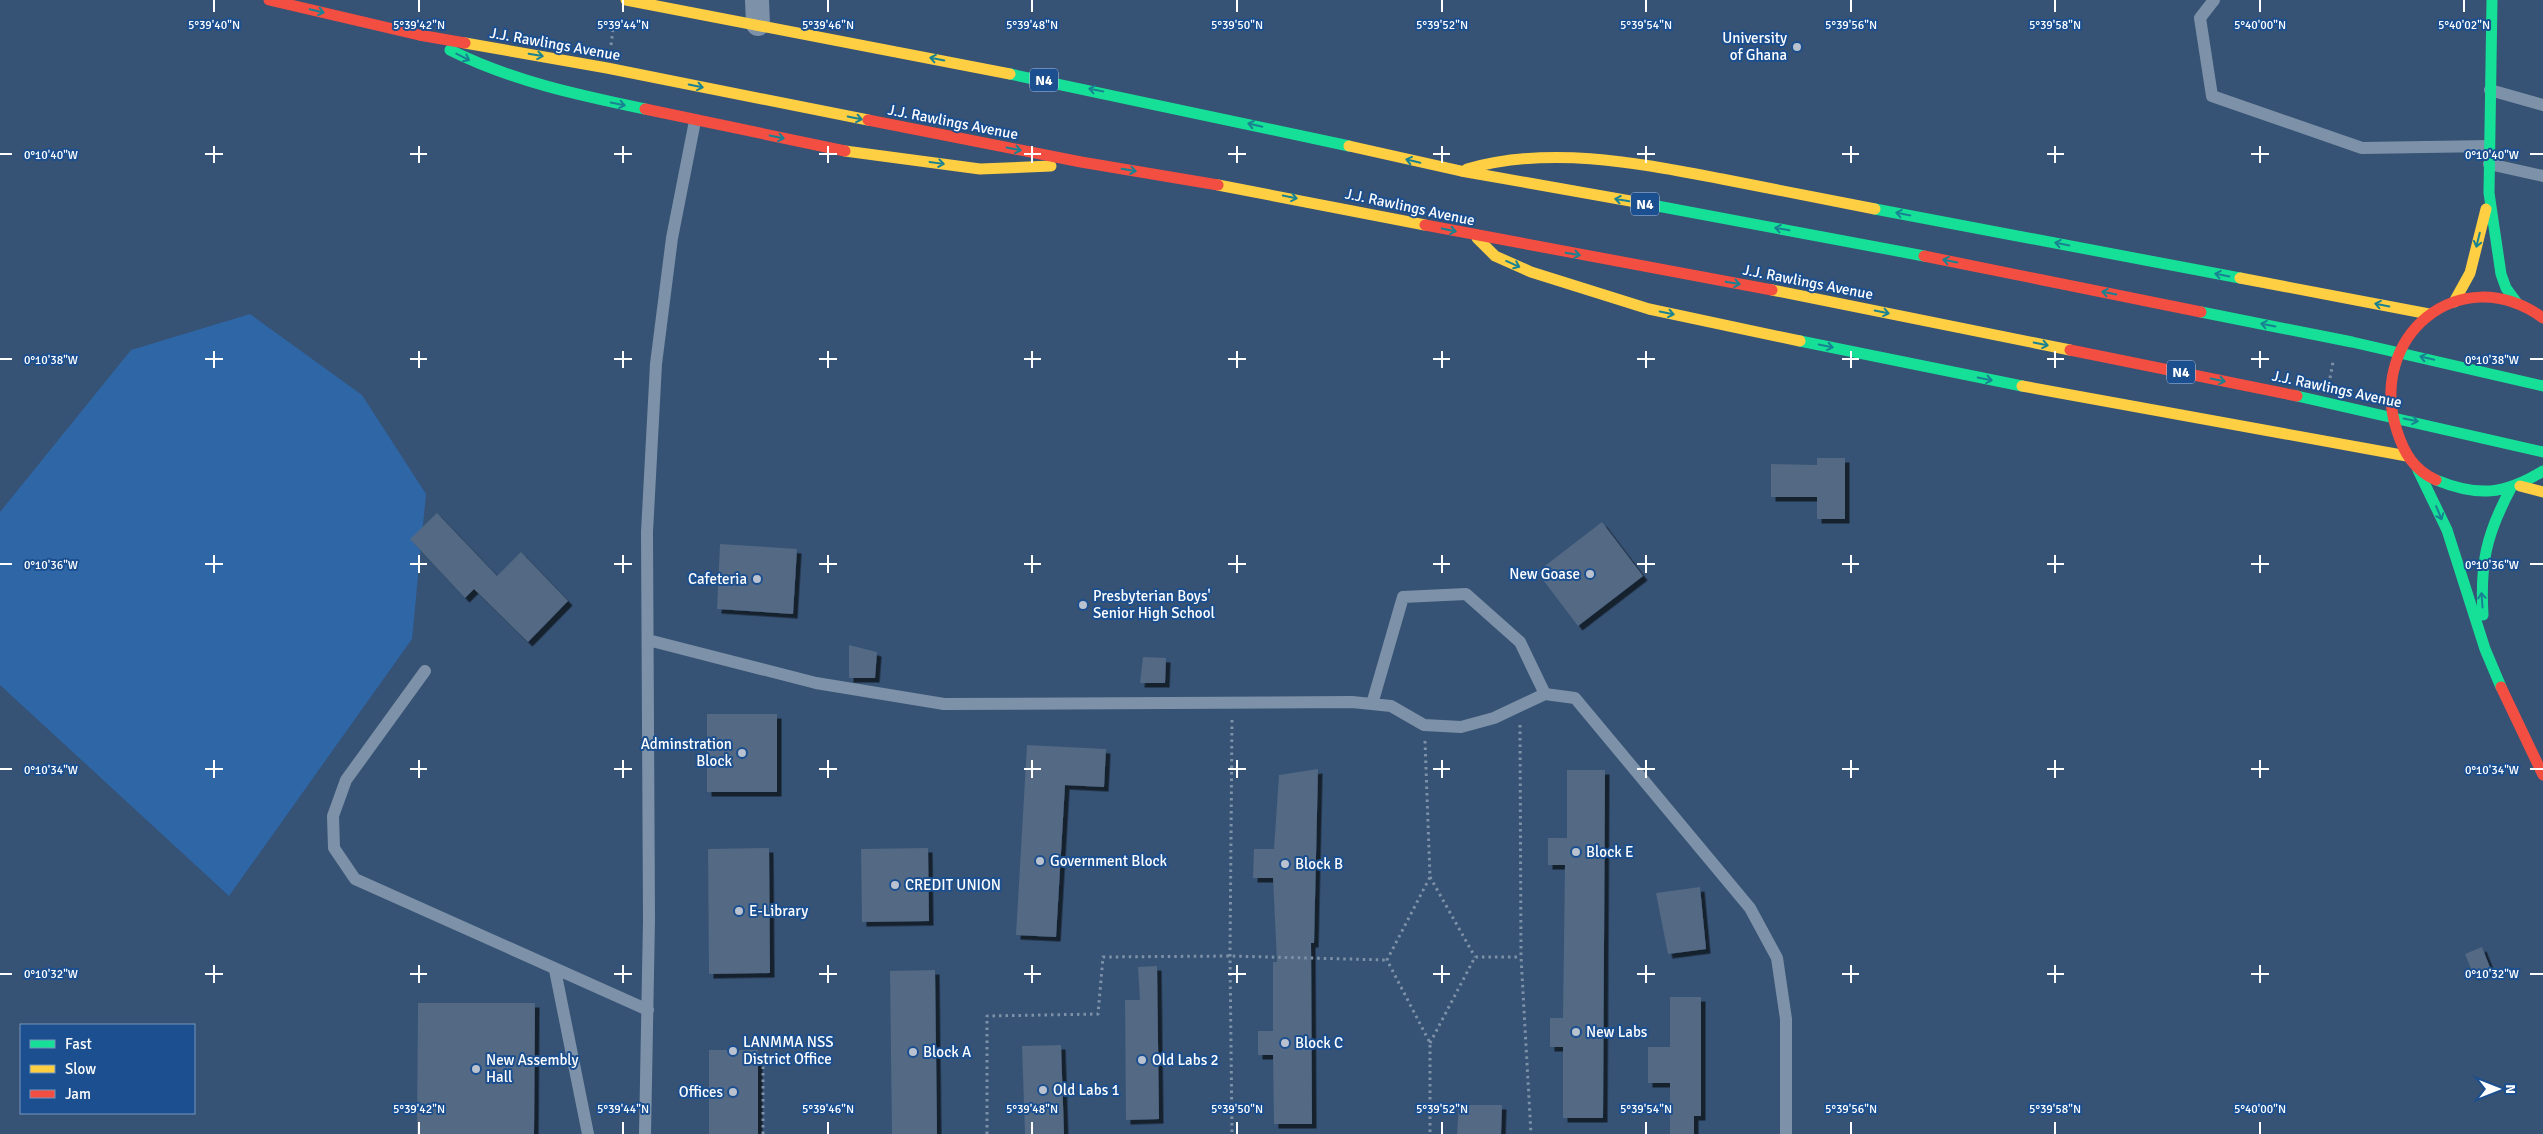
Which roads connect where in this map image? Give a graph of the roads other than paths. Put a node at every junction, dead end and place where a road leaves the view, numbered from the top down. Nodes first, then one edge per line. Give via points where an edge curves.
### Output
1 (269, 0) edge
2 (626, 0) edge
3 (757, 0) edge
4 (2214, 0) edge
5 (2492, 0) edge
6 (758, 24) junction
7 (419, 35) junction
8 (2490, 90) junction
9 (2543, 105) edge
10 (695, 121) junction
11 (2490, 146) junction
12 (1081, 162) junction
13 (2489, 164) junction
14 (1461, 171) junction
15 (2543, 176) edge
16 (2489, 193) junction
17 (1474, 235) junction
18 (2454, 302) junction
19 (2517, 303) junction
20 (2429, 314) junction
21 (2543, 318) edge
22 (2543, 386) edge
23 (2543, 452) edge
24 (2407, 456) junction
25 (2418, 470) junction
26 (2543, 471) edge
27 (2515, 488) junction
28 (2543, 492) edge
29 (648, 640) junction
30 (2485, 648) junction
31 (425, 671) dead end
32 (1544, 694) junction
33 (1372, 704) junction
34 (2543, 775) edge
35 (555, 970) junction
36 (648, 1010) junction
37 (588, 1134) edge
38 (645, 1134) edge
39 (1786, 1134) edge

1 -> 7 main road, J.J. Rawlings Avenue / N4
2 - 6 main road, N4
3 - 6 street
4 - 11 lane via 2200,18 2212,96 2362,148
5 - 8 main road
14 -> 6 main road, N4 via 1102,92
7 -> 10 main road via 474,62 554,90
7 -> 12 main road, J.J. Rawlings Avenue / N4 via 607,68
8 - 9 lane
8 - 11 main road
10 -> 12 main road via 841,150 980,169 1028,169
10 - 29 lane via 672,238 656,364 647,532
11 - 13 main road
12 -> 17 main road, J.J. Rawlings Avenue / N4 via 1280,195
13 - 15 lane
13 - 16 main road
20 -> 14 main road via 1683,172 1562,156 1491,160
22 -> 14 main road, N4 via 2352,342 1830,237
16 -> 18 main road via 2470,273
16 - 19 main road via 2501,274
17 -> 23 main road, J.J. Rawlings Avenue / N4 via 1827,300 2340,405
17 -> 24 main road via 1495,256 1530,272 1649,309 1987,380
18 - 19 main road via 2496,298
18 - 20 main road
19 - 21 main road
20 - 24 main road via 2408,335 2393,362 2388,393 2392,424
24 - 25 main road
25 - 27 main road via 2461,489 2481,492
25 -> 30 main road via 2447,530
26 - 27 main road
27 - 28 main road
30 -> 27 main road via 2480,580 2484,545 2489,529
29 - 33 lane via 816,683 944,704
29 - 36 lane
30 - 34 main road via 2509,707
31 - 35 lane via 346,780 333,816 334,848 355,879
32 - 33 lane via 1494,718 1461,728 1424,725 1391,706
32 - 33 lane via 1520,642 1466,594 1403,597
32 - 39 lane via 1576,698 1750,908 1776,958 1786,1019
35 - 36 lane
35 - 37 lane
36 - 38 lane

